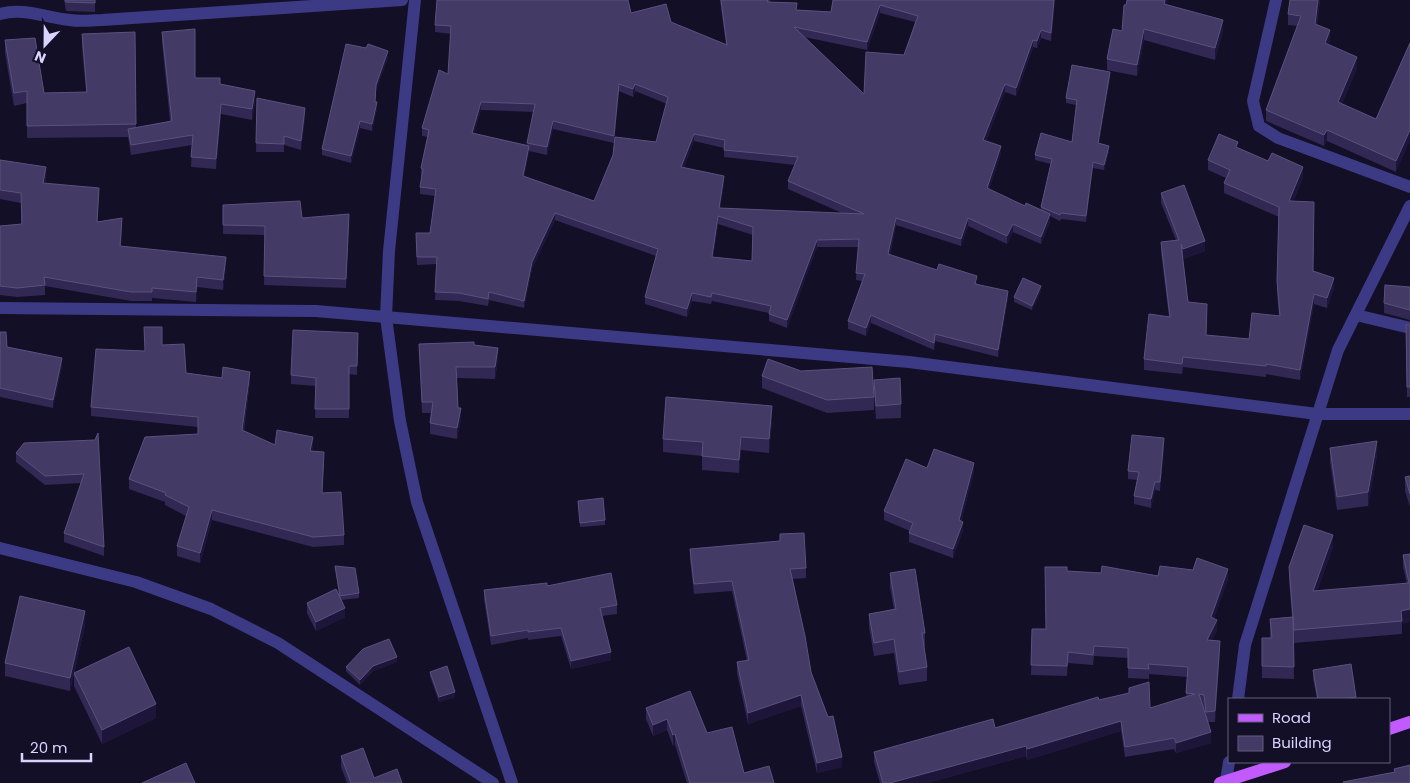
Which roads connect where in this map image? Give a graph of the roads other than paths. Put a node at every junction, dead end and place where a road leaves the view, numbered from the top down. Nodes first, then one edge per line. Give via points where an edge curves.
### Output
1 (402, 0) edge
2 (415, 0) edge
3 (1276, 0) edge
4 (0, 14) edge
5 (1410, 187) edge
6 (1410, 206) edge
7 (0, 308) edge
8 (1356, 315) junction
9 (386, 317) junction
10 (1410, 328) edge
11 (1317, 414) junction
12 (1410, 414) edge
13 (0, 548) edge
14 (1238, 698) edge
15 (1410, 722) edge
16 (1390, 728) edge
17 (1229, 763) edge
18 (1282, 763) edge
19 (1223, 782) edge
20 (493, 783) edge
21 (512, 783) edge

1 - 4 street via 102,20 70,20 11,10
2 - 9 street via 389,251
3 - 5 street via 1252,102 1258,126 1278,138
6 - 8 street
7 - 9 street via 316,311
8 - 10 street
8 - 11 street via 1338,350
9 - 11 street via 909,362
9 - 21 street via 400,421 417,502
11 - 12 street
11 - 14 street via 1245,645
13 - 20 street via 136,582 211,609 278,643
15 - 16 main road
17 - 19 street
18 - 19 main road

